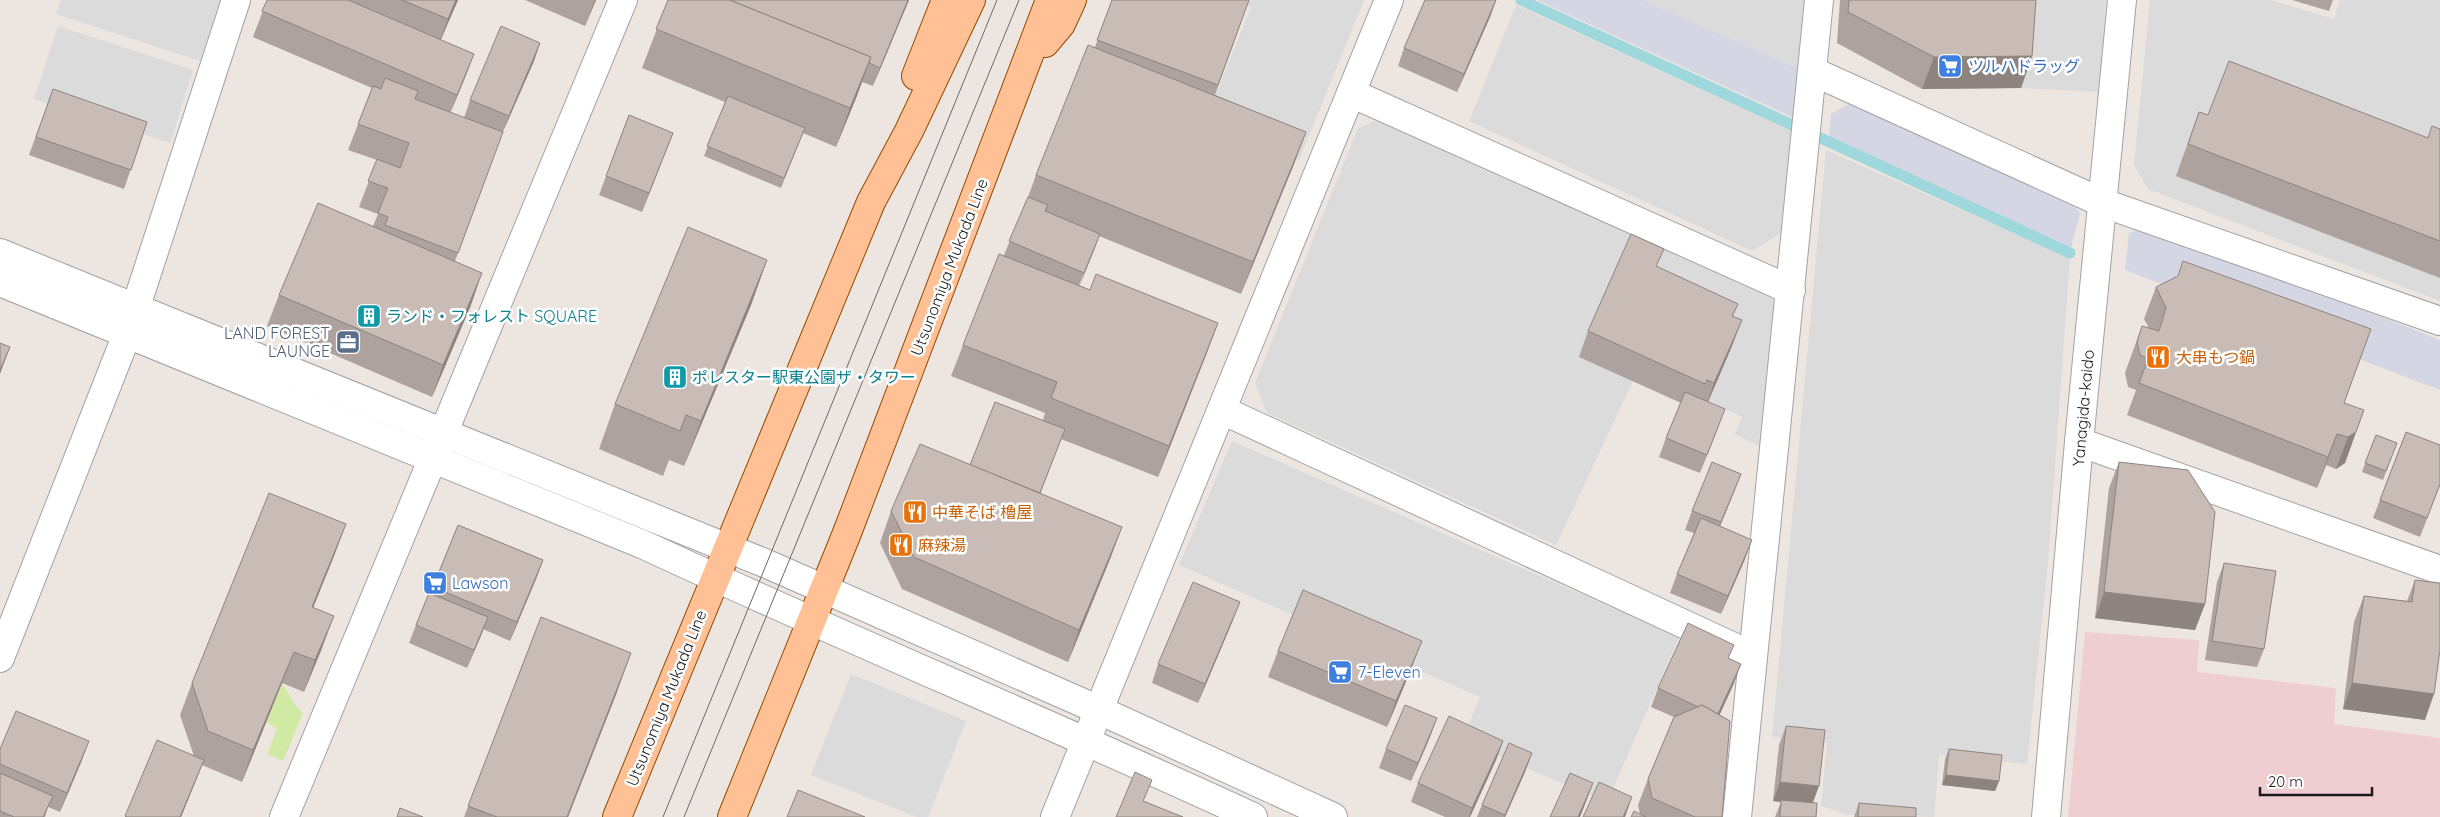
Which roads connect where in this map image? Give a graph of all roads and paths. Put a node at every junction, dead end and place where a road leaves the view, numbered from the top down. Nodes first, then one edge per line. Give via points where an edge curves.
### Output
1 (236, 0) edge
2 (623, 0) edge
3 (946, 0) edge
4 (971, 0) edge
5 (1050, 0) edge
6 (1072, 0) edge
7 (1389, 0) edge
8 (1819, 0) edge
9 (2122, 0) edge
10 (1032, 50) junction
11 (1812, 71) junction
12 (1351, 93) junction
13 (871, 202) junction
14 (2103, 203) junction
15 (0, 253) edge
16 (0, 282) edge
17 (1790, 290) junction
18 (135, 308) junction
19 (2440, 321) edge
20 (127, 334) junction
21 (1222, 410) junction
22 (444, 434) junction
23 (2079, 442) junction
24 (433, 460) junction
25 (728, 549) junction
26 (2440, 570) edge
27 (715, 579) junction
28 (825, 589) junction
29 (812, 620) junction
30 (3, 643) edge
31 (1753, 656) junction
32 (1099, 710) junction
33 (1087, 740) junction
34 (284, 817) edge
35 (617, 817) edge
36 (732, 817) edge
37 (1055, 817) edge
38 (1253, 817) edge
39 (1334, 817) edge
40 (1737, 817) edge
41 (2046, 817) edge

1 - 18 street
2 - 22 street
3 - 13 main road via 894,129
4 - 13 main road via 909,131
5 - 10 main road, Utsunomiya Mukada Line
6 - 10 main road via 1049,40
7 - 12 street
8 - 11 street
9 - 14 street, Yanagida-kaido
10 - 28 main road, Utsunomiya Mukada Line
11 - 14 street
11 - 17 street
12 - 17 street
12 - 21 street
13 - 25 main road
14 - 19 street
14 - 23 street, Yanagida-kaido
15 - 18 street
16 - 20 street
17 - 31 street
18 - 20 street
18 - 22 street
20 - 24 street
20 - 30 street
21 - 31 street
21 - 32 street
22 - 24 street
22 - 25 street
23 - 26 street
23 - 41 street, Yanagida-kaido
24 - 27 street via 642,544
24 - 34 street
25 - 27 main road, Utsunomiya Mukada Line
25 - 28 street
27 - 29 street
27 - 35 main road, Utsunomiya Mukada Line
28 - 29 main road, Utsunomiya Mukada Line
28 - 32 street
29 - 33 street
29 - 36 main road
31 - 40 street
32 - 33 street
32 - 39 street
33 - 37 street
33 - 38 street

